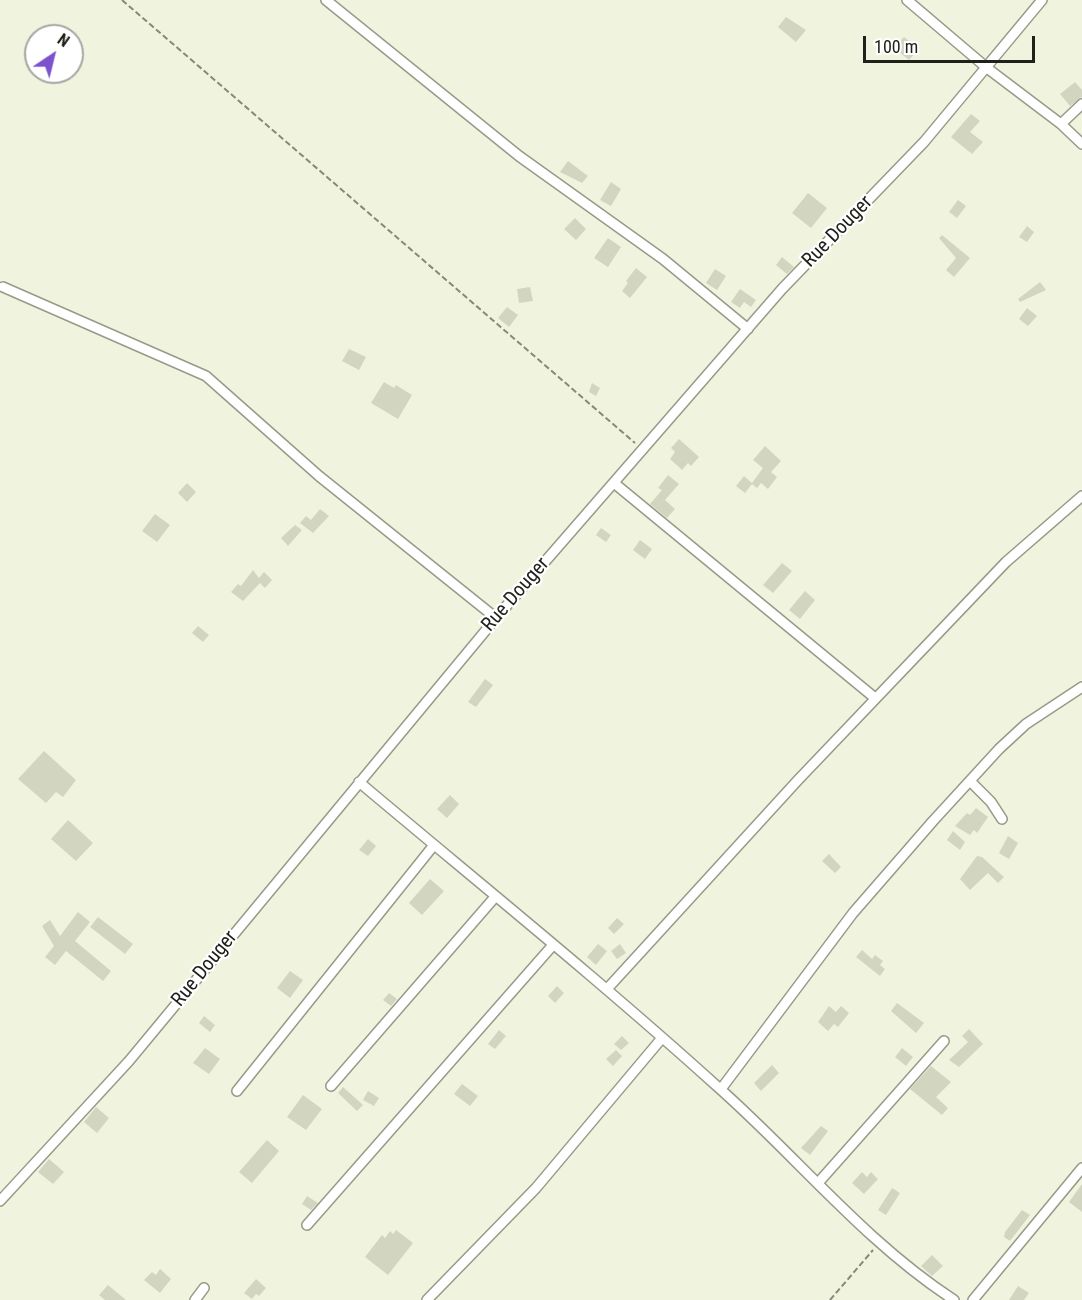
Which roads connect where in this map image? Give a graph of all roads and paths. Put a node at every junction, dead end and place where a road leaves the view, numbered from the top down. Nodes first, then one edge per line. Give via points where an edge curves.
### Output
1 (122, 0) edge
2 (326, 0) edge
3 (907, 0) edge
4 (1042, 0) edge
5 (987, 68) junction
6 (1082, 104) edge
7 (1061, 124) junction
8 (1082, 144) edge
9 (3, 287) dead end
10 (748, 329) junction
11 (642, 450) junction
12 (614, 483) junction
13 (1082, 496) edge
14 (496, 618) junction
15 (1082, 687) edge
16 (875, 698) junction
17 (970, 781) junction
18 (359, 782) junction
19 (1002, 819) dead end
20 (434, 845) junction
21 (495, 897) junction
22 (553, 945) junction
23 (607, 989) junction
24 (662, 1038) junction
25 (944, 1041) dead end
26 (331, 1086) dead end
27 (721, 1089) junction
28 (237, 1091) dead end
29 (1082, 1168) edge
30 (818, 1183) junction
31 (0, 1201) edge
32 (307, 1225) dead end
33 (878, 1244) junction
34 (204, 1288) dead end
35 (195, 1300) edge
36 (427, 1300) edge
37 (830, 1300) edge
38 (954, 1300) edge
39 (973, 1300) edge

1 - 11 path
2 - 10 street via 519,156 663,259
3 - 5 street
4 - 5 street, Rue Douger
5 - 7 street
5 - 10 street, Rue Douger via 924,142
6 - 7 street
7 - 8 street
9 - 14 street via 206,376 319,476
10 - 11 street, Rue Douger
11 - 12 street, Rue Douger
12 - 14 street, Rue Douger
12 - 16 street
13 - 16 street via 1006,562
14 - 18 street, Rue Douger
15 - 17 street via 1026,724
16 - 23 street
17 - 19 street
17 - 27 street via 853,913
18 - 20 street
18 - 31 street, Rue Douger via 129,1061
20 - 21 street
20 - 28 street
21 - 22 street
21 - 26 street
22 - 23 street
22 - 32 street
23 - 24 street
24 - 27 street
24 - 36 street via 536,1188
25 - 30 street
27 - 30 street
29 - 39 street
30 - 33 street
33 - 37 path
33 - 38 street
34 - 35 street

